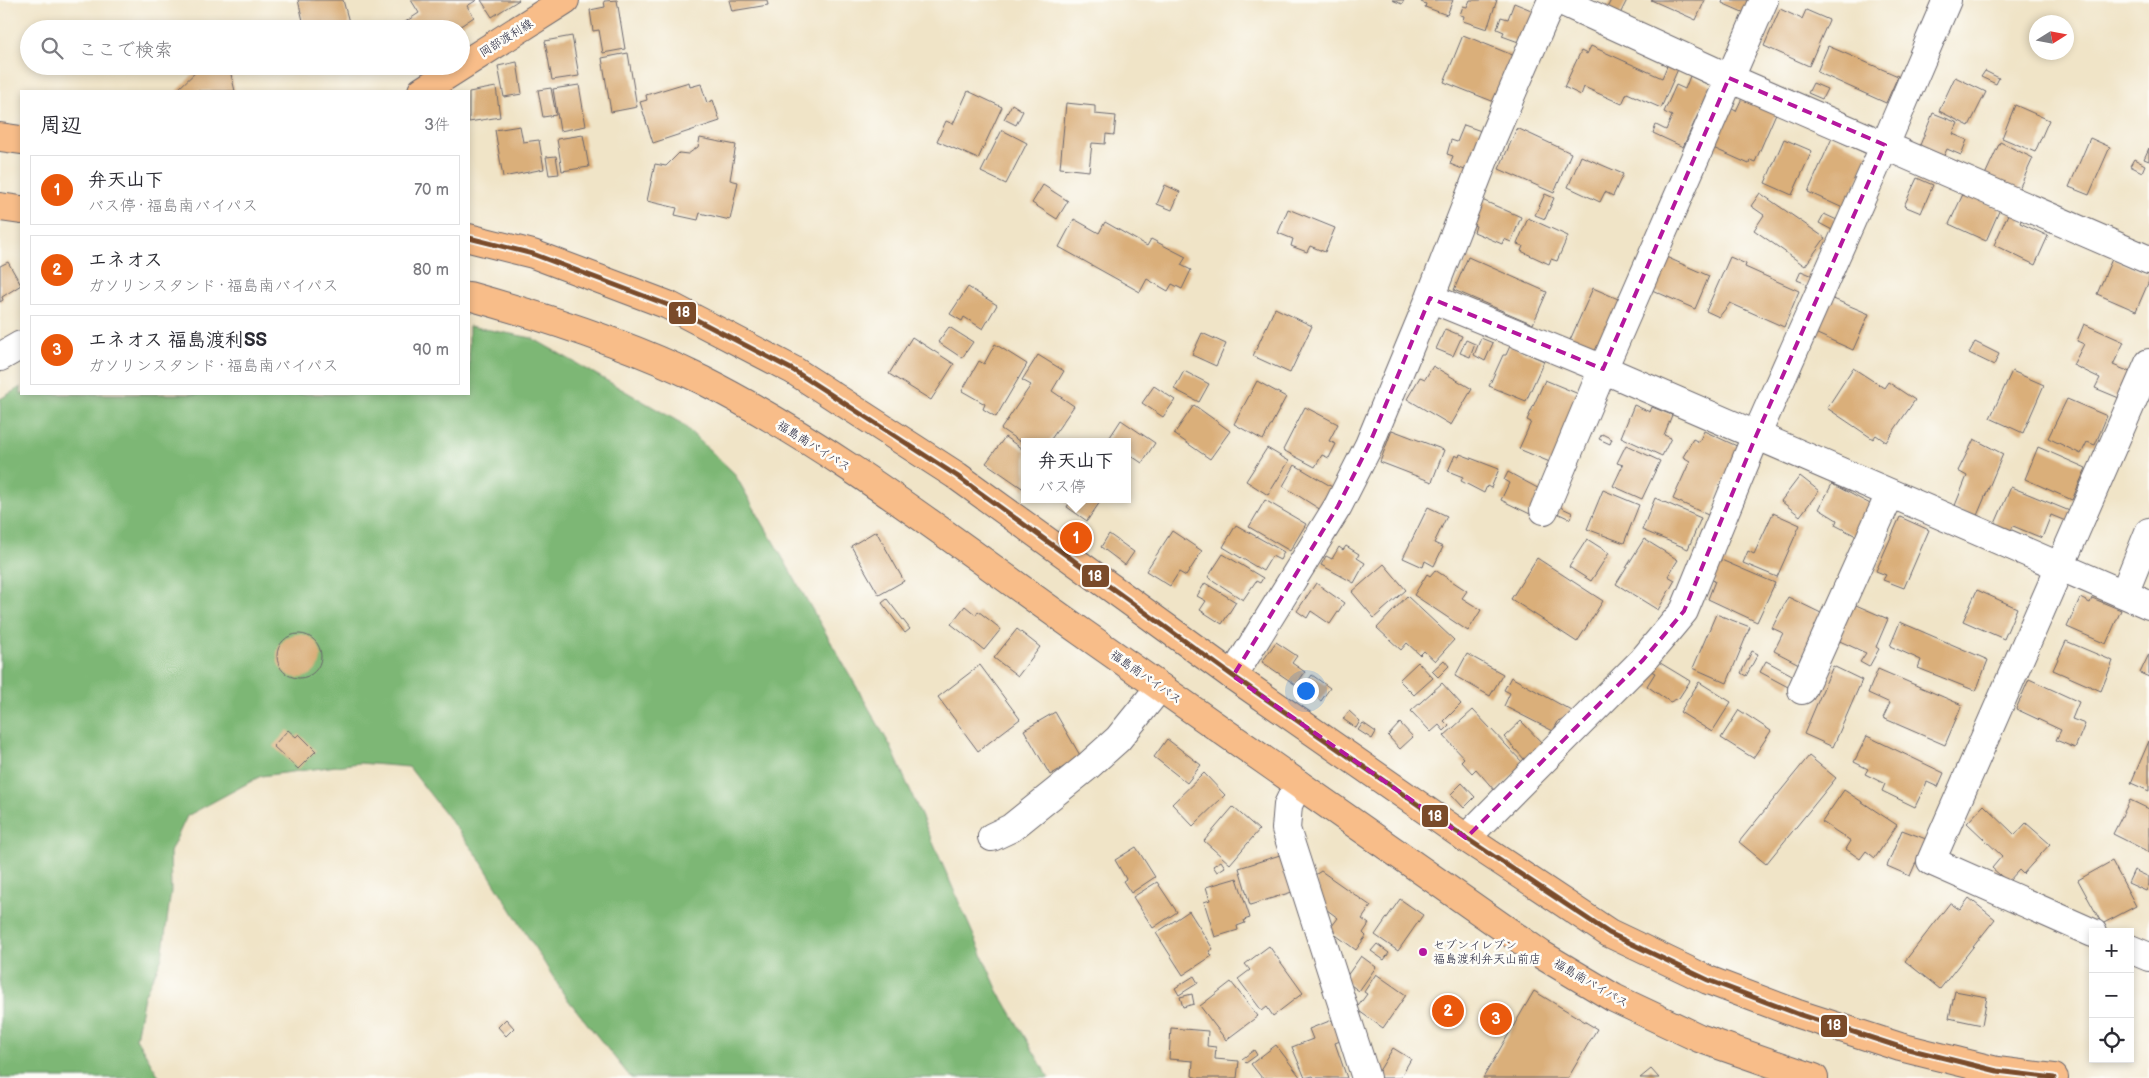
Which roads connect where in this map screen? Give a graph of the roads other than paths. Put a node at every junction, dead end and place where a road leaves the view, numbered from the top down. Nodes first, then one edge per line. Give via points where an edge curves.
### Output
1 (565, 0) edge
2 (1552, 0) edge
3 (1559, 0) edge
4 (1764, 0) edge
5 (1947, 0) edge
6 (470, 60) edge
7 (447, 75) edge
8 (1729, 78) junction
9 (424, 90) edge
10 (0, 137) edge
11 (20, 140) edge
12 (1885, 145) junction
13 (0, 207) edge
14 (20, 210) edge
15 (470, 238) edge
16 (2149, 260) edge
17 (470, 296) edge
18 (1430, 298) junction
19 (20, 346) edge
20 (0, 357) edge
21 (2149, 363) edge
22 (1603, 369) junction
23 (1756, 436) junction
24 (1890, 494) junction
25 (1544, 510) dead end
26 (2149, 532) edge
27 (2059, 567) junction
28 (2124, 594) junction
29 (2149, 605) edge
30 (1233, 676) junction
31 (1160, 687) junction
32 (1802, 690) dead end
33 (1298, 784) junction
34 (992, 837) dead end
35 (1466, 838) junction
36 (2089, 930) edge
37 (2134, 951) edge
38 (2149, 957) edge
39 (1366, 1078) edge
40 (1814, 1078) edge
41 (2054, 1078) edge

1 - 6 main road, 岡部渡利線
2 - 18 street via 1492,139
3 - 8 street
4 - 8 street
5 - 12 street
7 - 9 main road, 岡部渡利線
8 - 12 street
8 - 22 street
10 - 11 main road
12 - 16 street
12 - 23 street
13 - 14 main road
15 - 30 main road via 533,254 668,305 793,370 957,476
17 - 31 main road, 福島南バイパス via 623,346 701,380 777,422 870,481
18 - 22 street
18 - 30 street via 1369,445 1338,506
19 - 20 street
21 - 27 street
22 - 23 street
22 - 25 street
23 - 24 street
23 - 35 street via 1684,611 1643,660
24 - 27 street
24 - 32 street
26 - 28 street
27 - 28 street
27 - 36 street via 1931,861
28 - 29 street
30 - 35 main road
31 - 33 main road, 福島南バイパス
31 - 34 street via 1118,739 1088,766 1011,828
33 - 39 street via 1288,805 1286,829
33 - 40 main road, 福島南バイパス via 1542,955 1614,998 1699,1038
35 - 41 main road via 1609,933 1708,980 1900,1047 1997,1071
37 - 38 street

